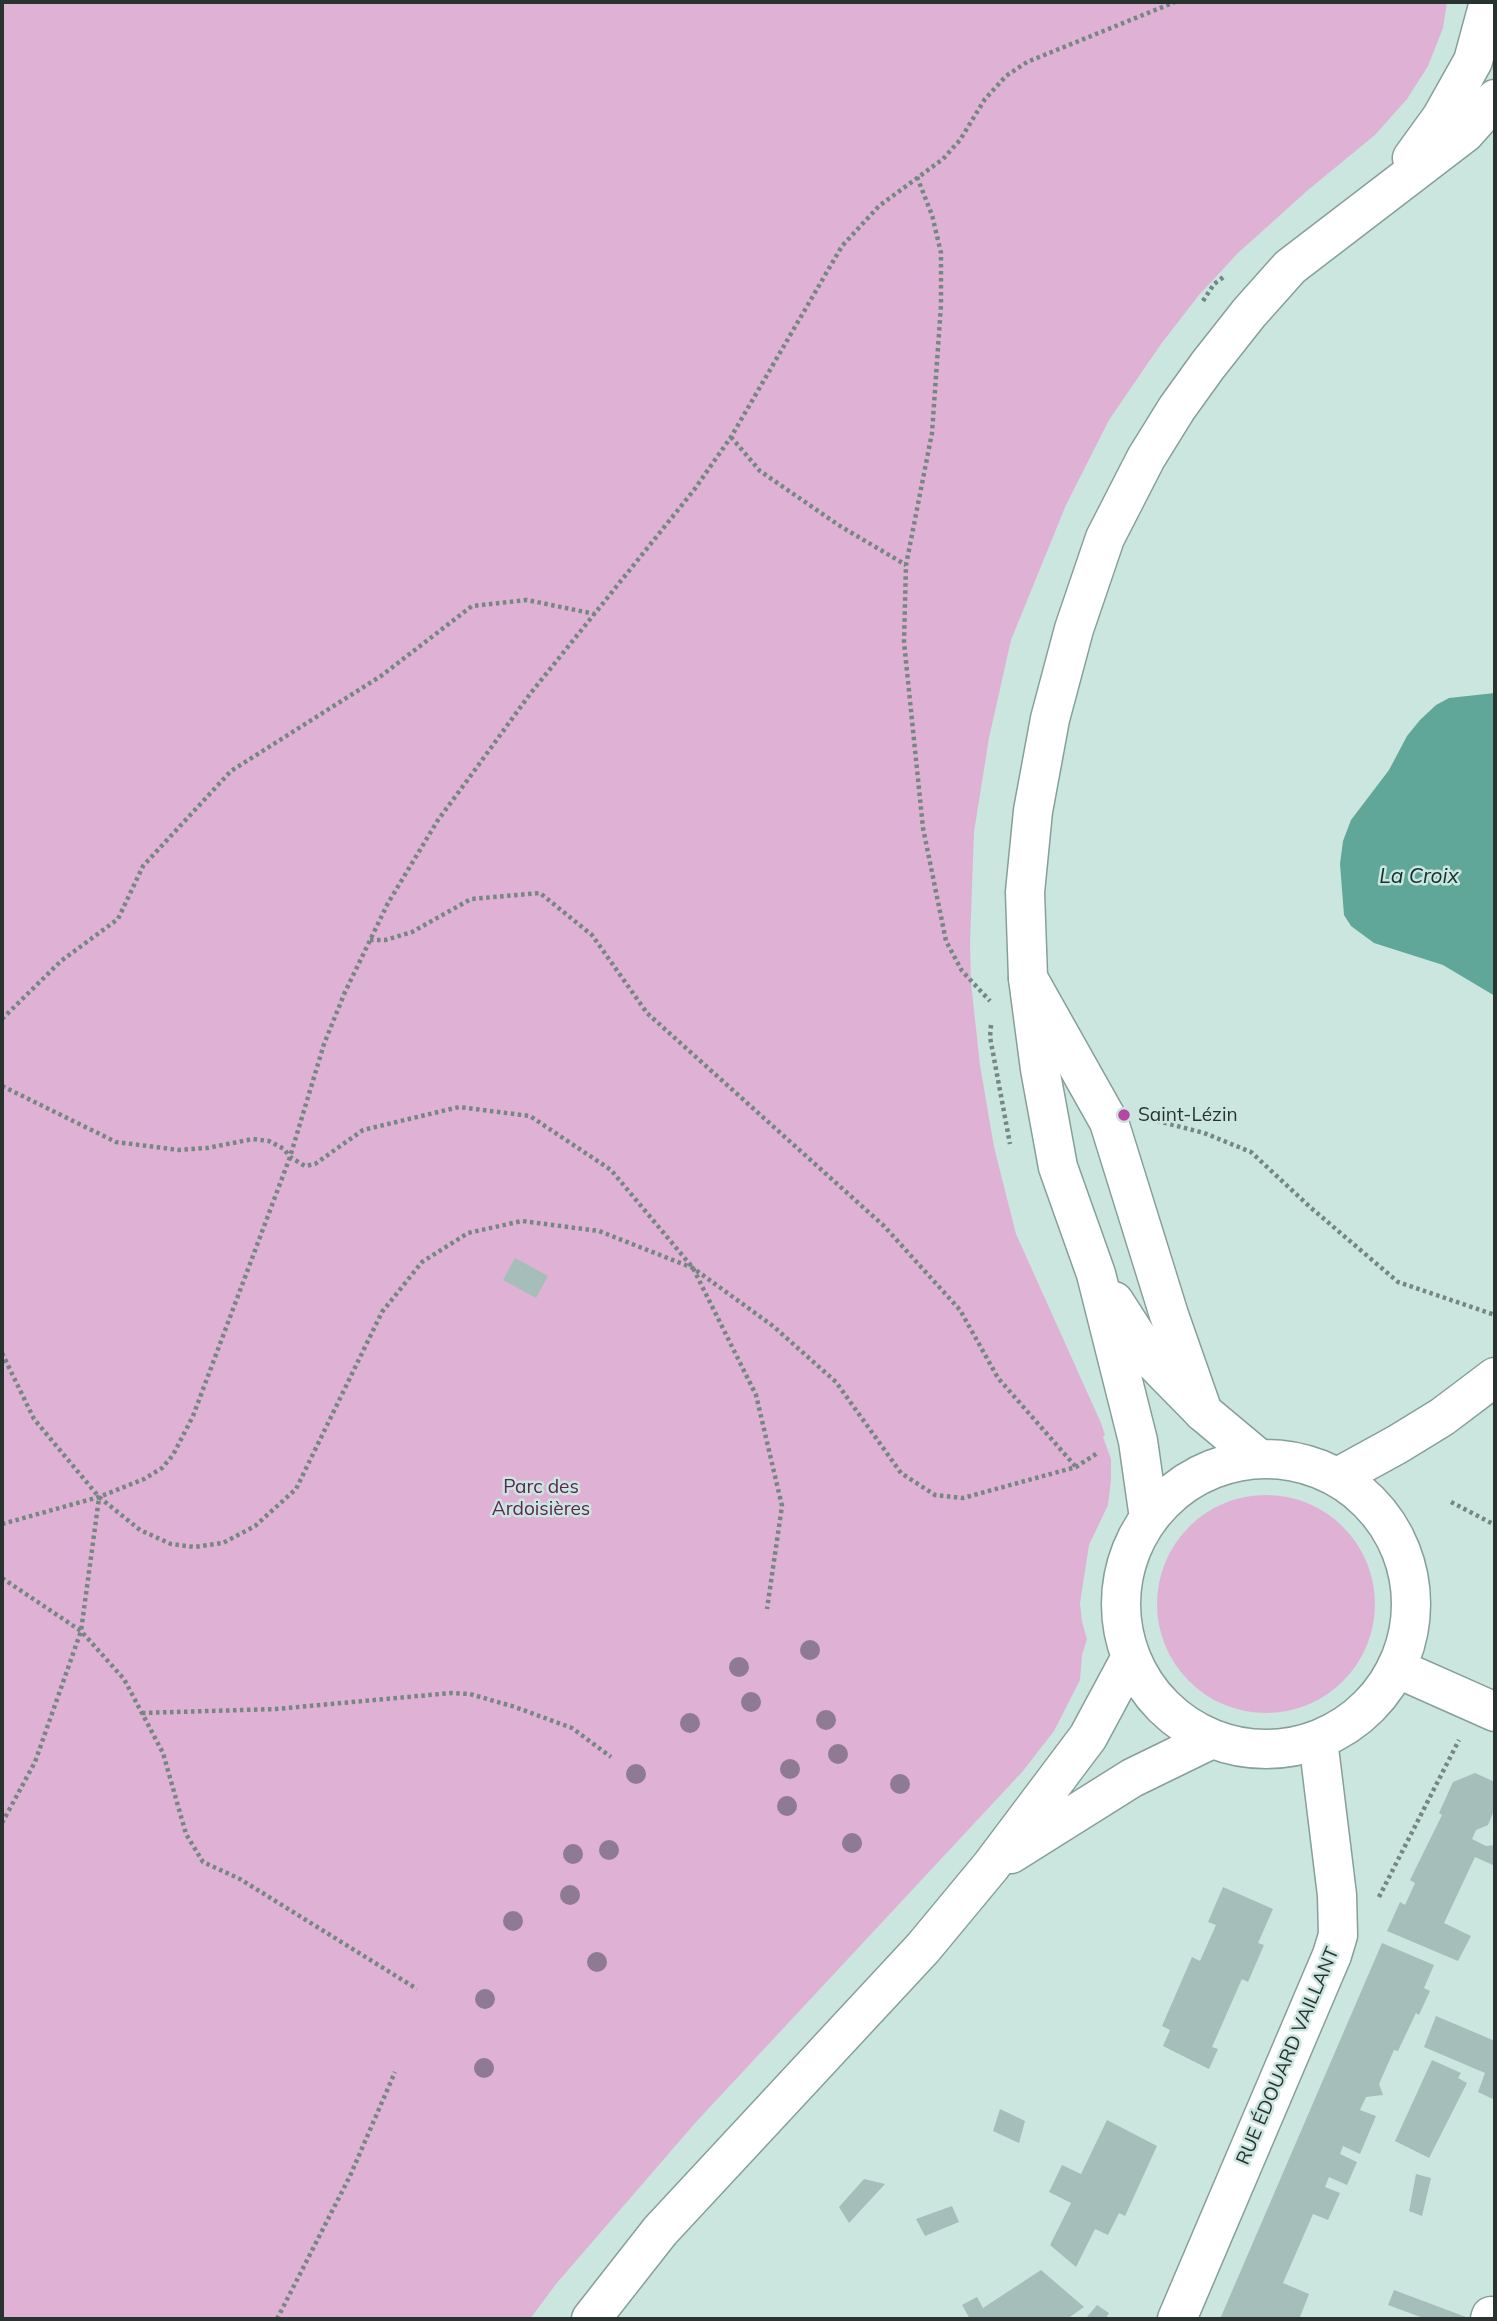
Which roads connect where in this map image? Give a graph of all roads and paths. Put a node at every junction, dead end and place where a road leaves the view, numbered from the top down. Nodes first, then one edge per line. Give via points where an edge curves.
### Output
1 (1175, 2) edge
2 (1489, 2) edge
3 (1495, 99) edge
4 (917, 177) junction
5 (1388, 191) junction
6 (1236, 267) dead end
7 (1199, 307) dead end
8 (731, 437) junction
9 (906, 565) junction
10 (595, 614) junction
11 (370, 940) junction
12 (1028, 978) junction
13 (991, 988) dead end
14 (991, 1002) junction
15 (2, 1018) edge
16 (2, 1086) edge
17 (1109, 1122) junction
18 (290, 1157) junction
19 (1014, 1157) dead end
20 (693, 1268) junction
21 (1096, 1274) junction
22 (1495, 1315) edge
23 (2, 1353) edge
24 (1495, 1377) edge
25 (1203, 1412) junction
26 (1105, 1448) dead end
27 (1258, 1458) junction
28 (1076, 1467) junction
29 (1338, 1477) junction
30 (99, 1497) junction
31 (1451, 1502) dead end
32 (1149, 1518) junction
33 (2, 1524) edge
34 (1495, 1525) edge
35 (2, 1578) edge
36 (767, 1609) dead end
37 (82, 1631) junction
38 (1130, 1657) junction
39 (1396, 1668) junction
40 (1485, 1707) edge
41 (142, 1713) junction
42 (1212, 1739) junction
43 (1318, 1740) junction
44 (611, 1757) dead end
45 (2, 1822) edge
46 (991, 1866) junction
47 (1377, 1902) dead end
48 (417, 1989) dead end
49 (395, 2072) dead end
50 (1495, 2317) edge
51 (276, 2319) edge
52 (591, 2319) edge
53 (1177, 2319) edge
54 (1490, 2319) edge

1 - 4 path via 1027,62 1006,76 985,99 960,140
2 - 5 main road via 1473,61 1441,118
3 - 5 main road via 1465,133
4 - 8 path via 878,206 842,246
4 - 9 path via 941,253 941,305 932,433
5 - 12 main road via 1290,267 1249,313 1177,408 1105,538 1057,693 1033,811 1025,892
6 - 7 path via 1214,284
8 - 9 path via 760,471
8 - 10 path
9 - 14 path via 904,642 923,828 946,941 962,971
10 - 11 path via 438,820
10 - 15 path via 527,600 472,607 381,676 231,771 143,866 118,919 61,961
11 - 18 path via 324,1044
11 - 28 path via 412,932 471,899 540,893 592,936 647,1013 884,1226 960,1310 998,1378
12 - 17 main road
12 - 21 main road via 1058,1167
13 - 14 path
14 - 19 path via 990,1037
16 - 18 path via 116,1142 179,1150 253,1139 269,1141
17 - 22 path via 1145,1117 1251,1152 1398,1282
17 - 25 main road
18 - 20 path via 305,1166 315,1164 363,1130 459,1107 530,1116 611,1170
18 - 30 path via 173,1455 144,1479
20 - 28 path via 773,1326 836,1382 901,1473 935,1495 963,1498
20 - 30 path via 599,1231 522,1221 468,1233 422,1262 382,1312 296,1489 255,1526 222,1543 171,1545 140,1530
20 - 36 path via 756,1395 782,1506
21 - 25 main road via 1152,1360
21 - 32 main road via 1138,1441
23 - 30 path via 34,1419
24 - 29 main road via 1442,1417
25 - 27 main road
26 - 28 path
27 - 29 main road via 1291,1460
27 - 32 main road via 1226,1463 1197,1475 1170,1494
29 - 39 main road via 1374,1506 1404,1559 1411,1614
30 - 33 path
30 - 37 path
31 - 34 path
32 - 38 main road via 1132,1548 1122,1580 1121,1611
35 - 37 path
37 - 41 path via 124,1679
37 - 45 path via 36,1762
38 - 42 main road via 1163,1706
38 - 46 main road via 1088,1737
39 - 40 main road
39 - 43 main road via 1364,1712
40 - 47 path via 1456,1746
41 - 44 path via 276,1709 470,1694 572,1728
41 - 48 path via 163,1754 186,1834 203,1862 240,1879
42 - 43 main road via 1264,1749
42 - 46 main road via 1132,1778
43 - 53 main road, RUE ÉDOUARD VAILLANT via 1338,1935
46 - 52 main road via 923,1948 660,2231
49 - 51 path via 350,2176
50 - 54 main road

